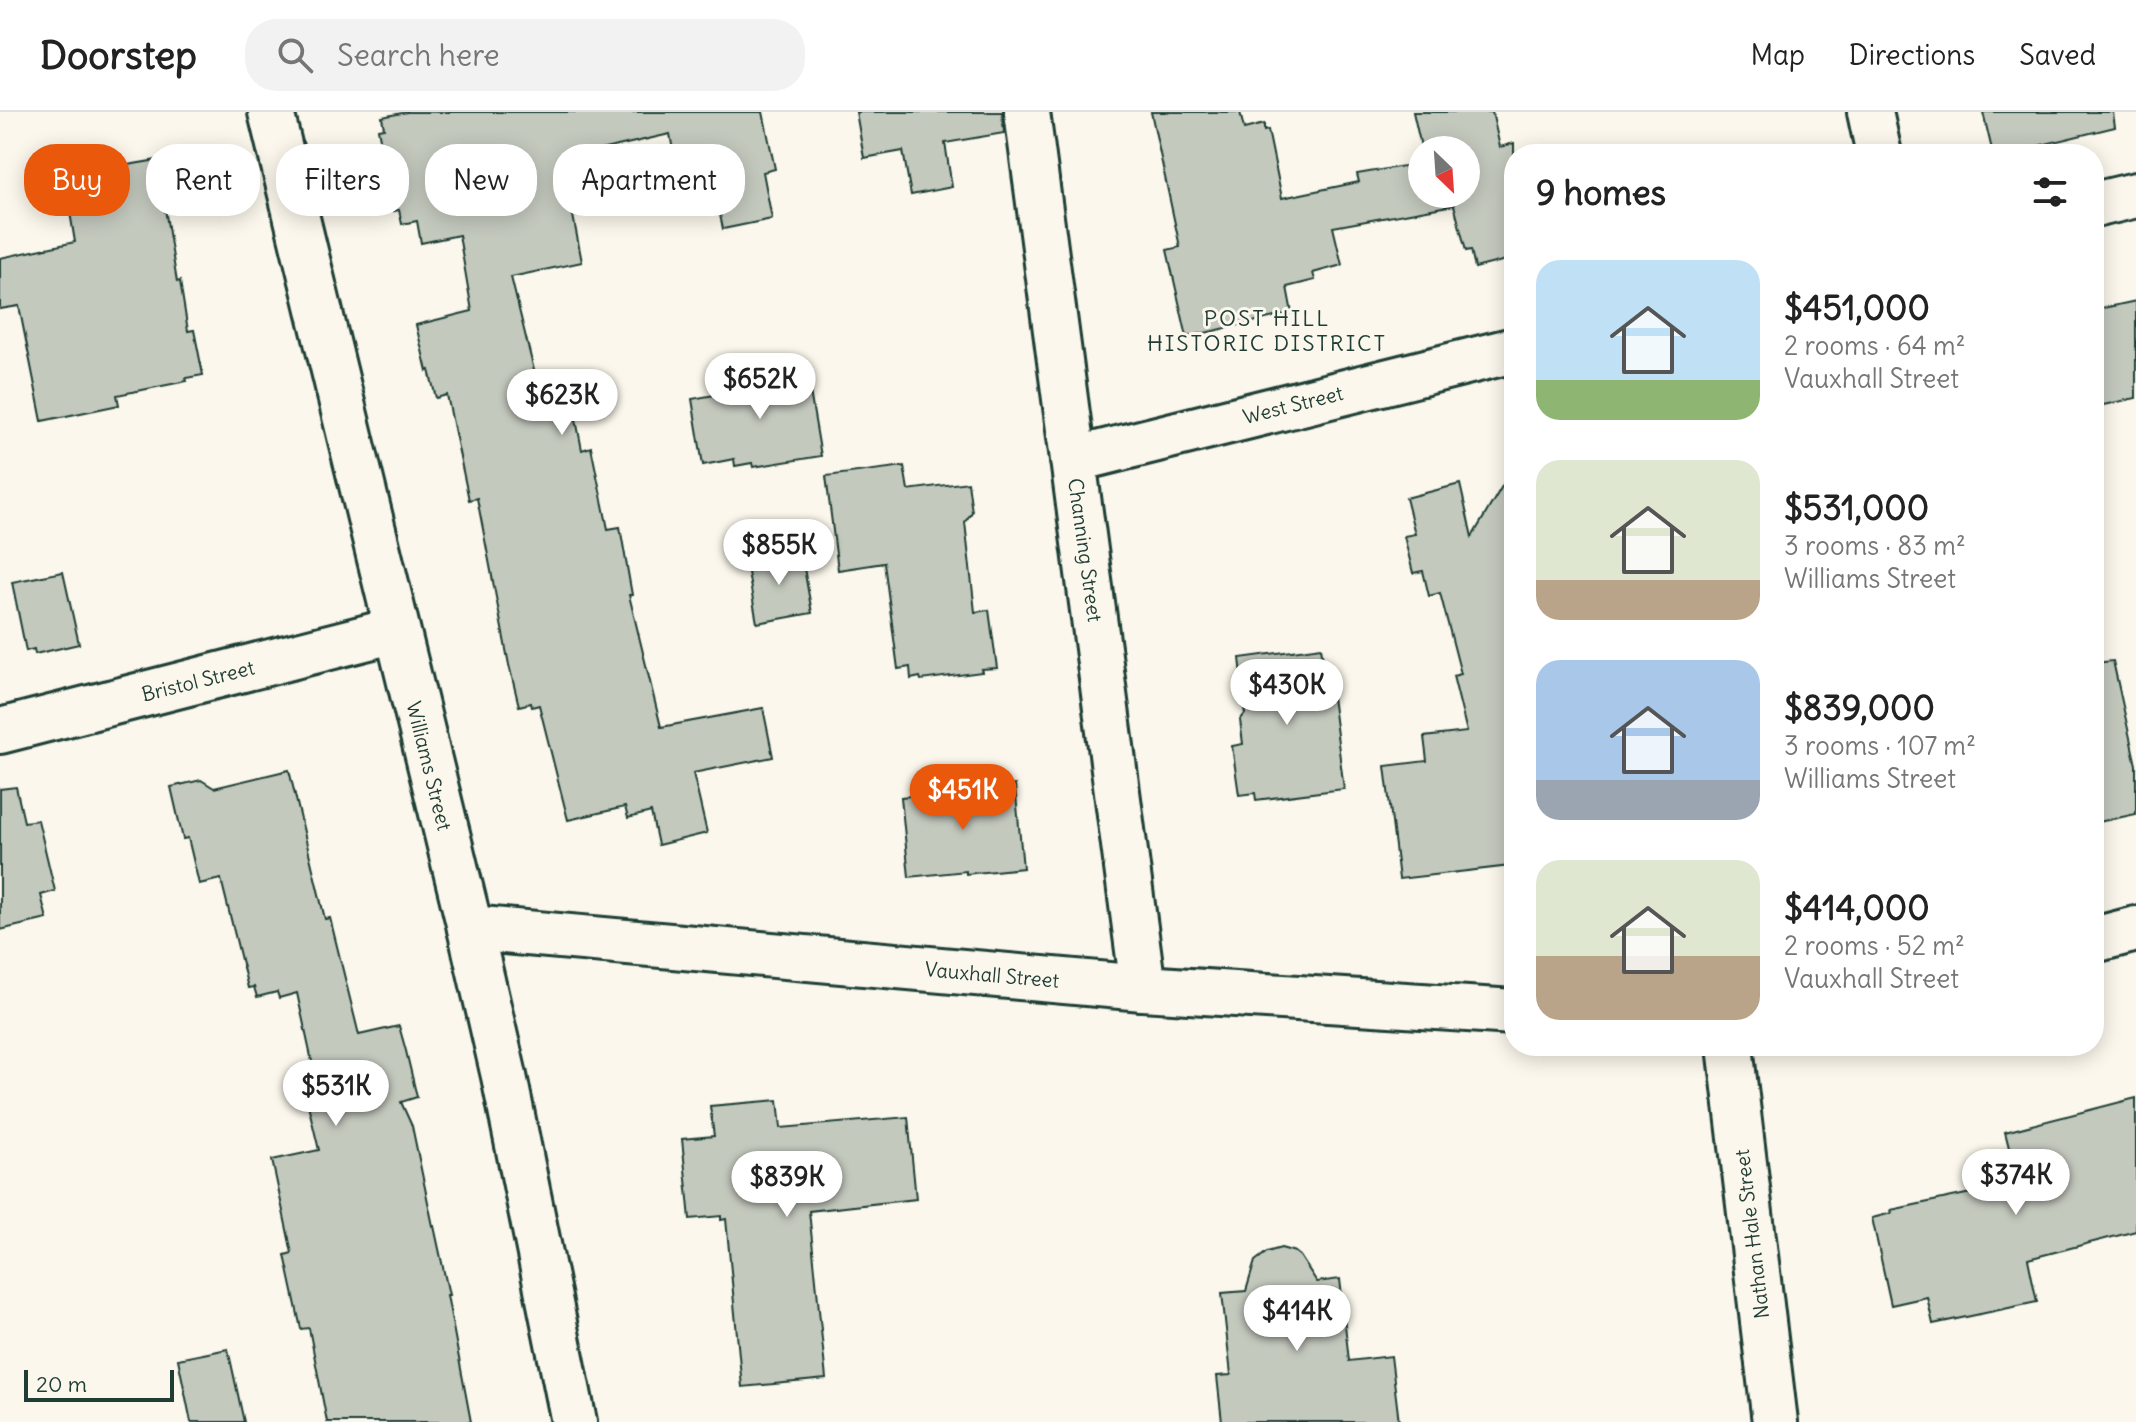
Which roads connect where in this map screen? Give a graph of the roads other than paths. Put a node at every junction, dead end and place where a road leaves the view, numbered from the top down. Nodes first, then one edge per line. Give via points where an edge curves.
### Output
1 (271, 112) edge
2 (1027, 112) edge
3 (1870, 112) edge
4 (1877, 144) edge
5 (2136, 195) edge
6 (2104, 203) edge
7 (1504, 352) edge
8 (1073, 460) junction
9 (396, 630) junction
10 (0, 731) edge
11 (470, 928) junction
12 (2136, 929) edge
13 (2104, 937) edge
14 (1143, 988) junction
15 (1504, 1011) edge
16 (1731, 1056) edge
17 (574, 1422) edge
18 (1775, 1422) edge

1 - 9 street, Williams Street
2 - 8 street, Channing Street
3 - 4 street
5 - 6 street
7 - 8 street, West Street
8 - 14 street, Channing Street
9 - 10 street, Bristol Street
9 - 11 street, Williams Street
11 - 14 street, Vauxhall Street
11 - 17 street, Williams Street
12 - 13 street
14 - 15 street, Vauxhall Street
16 - 18 street, Nathan Hale Street

